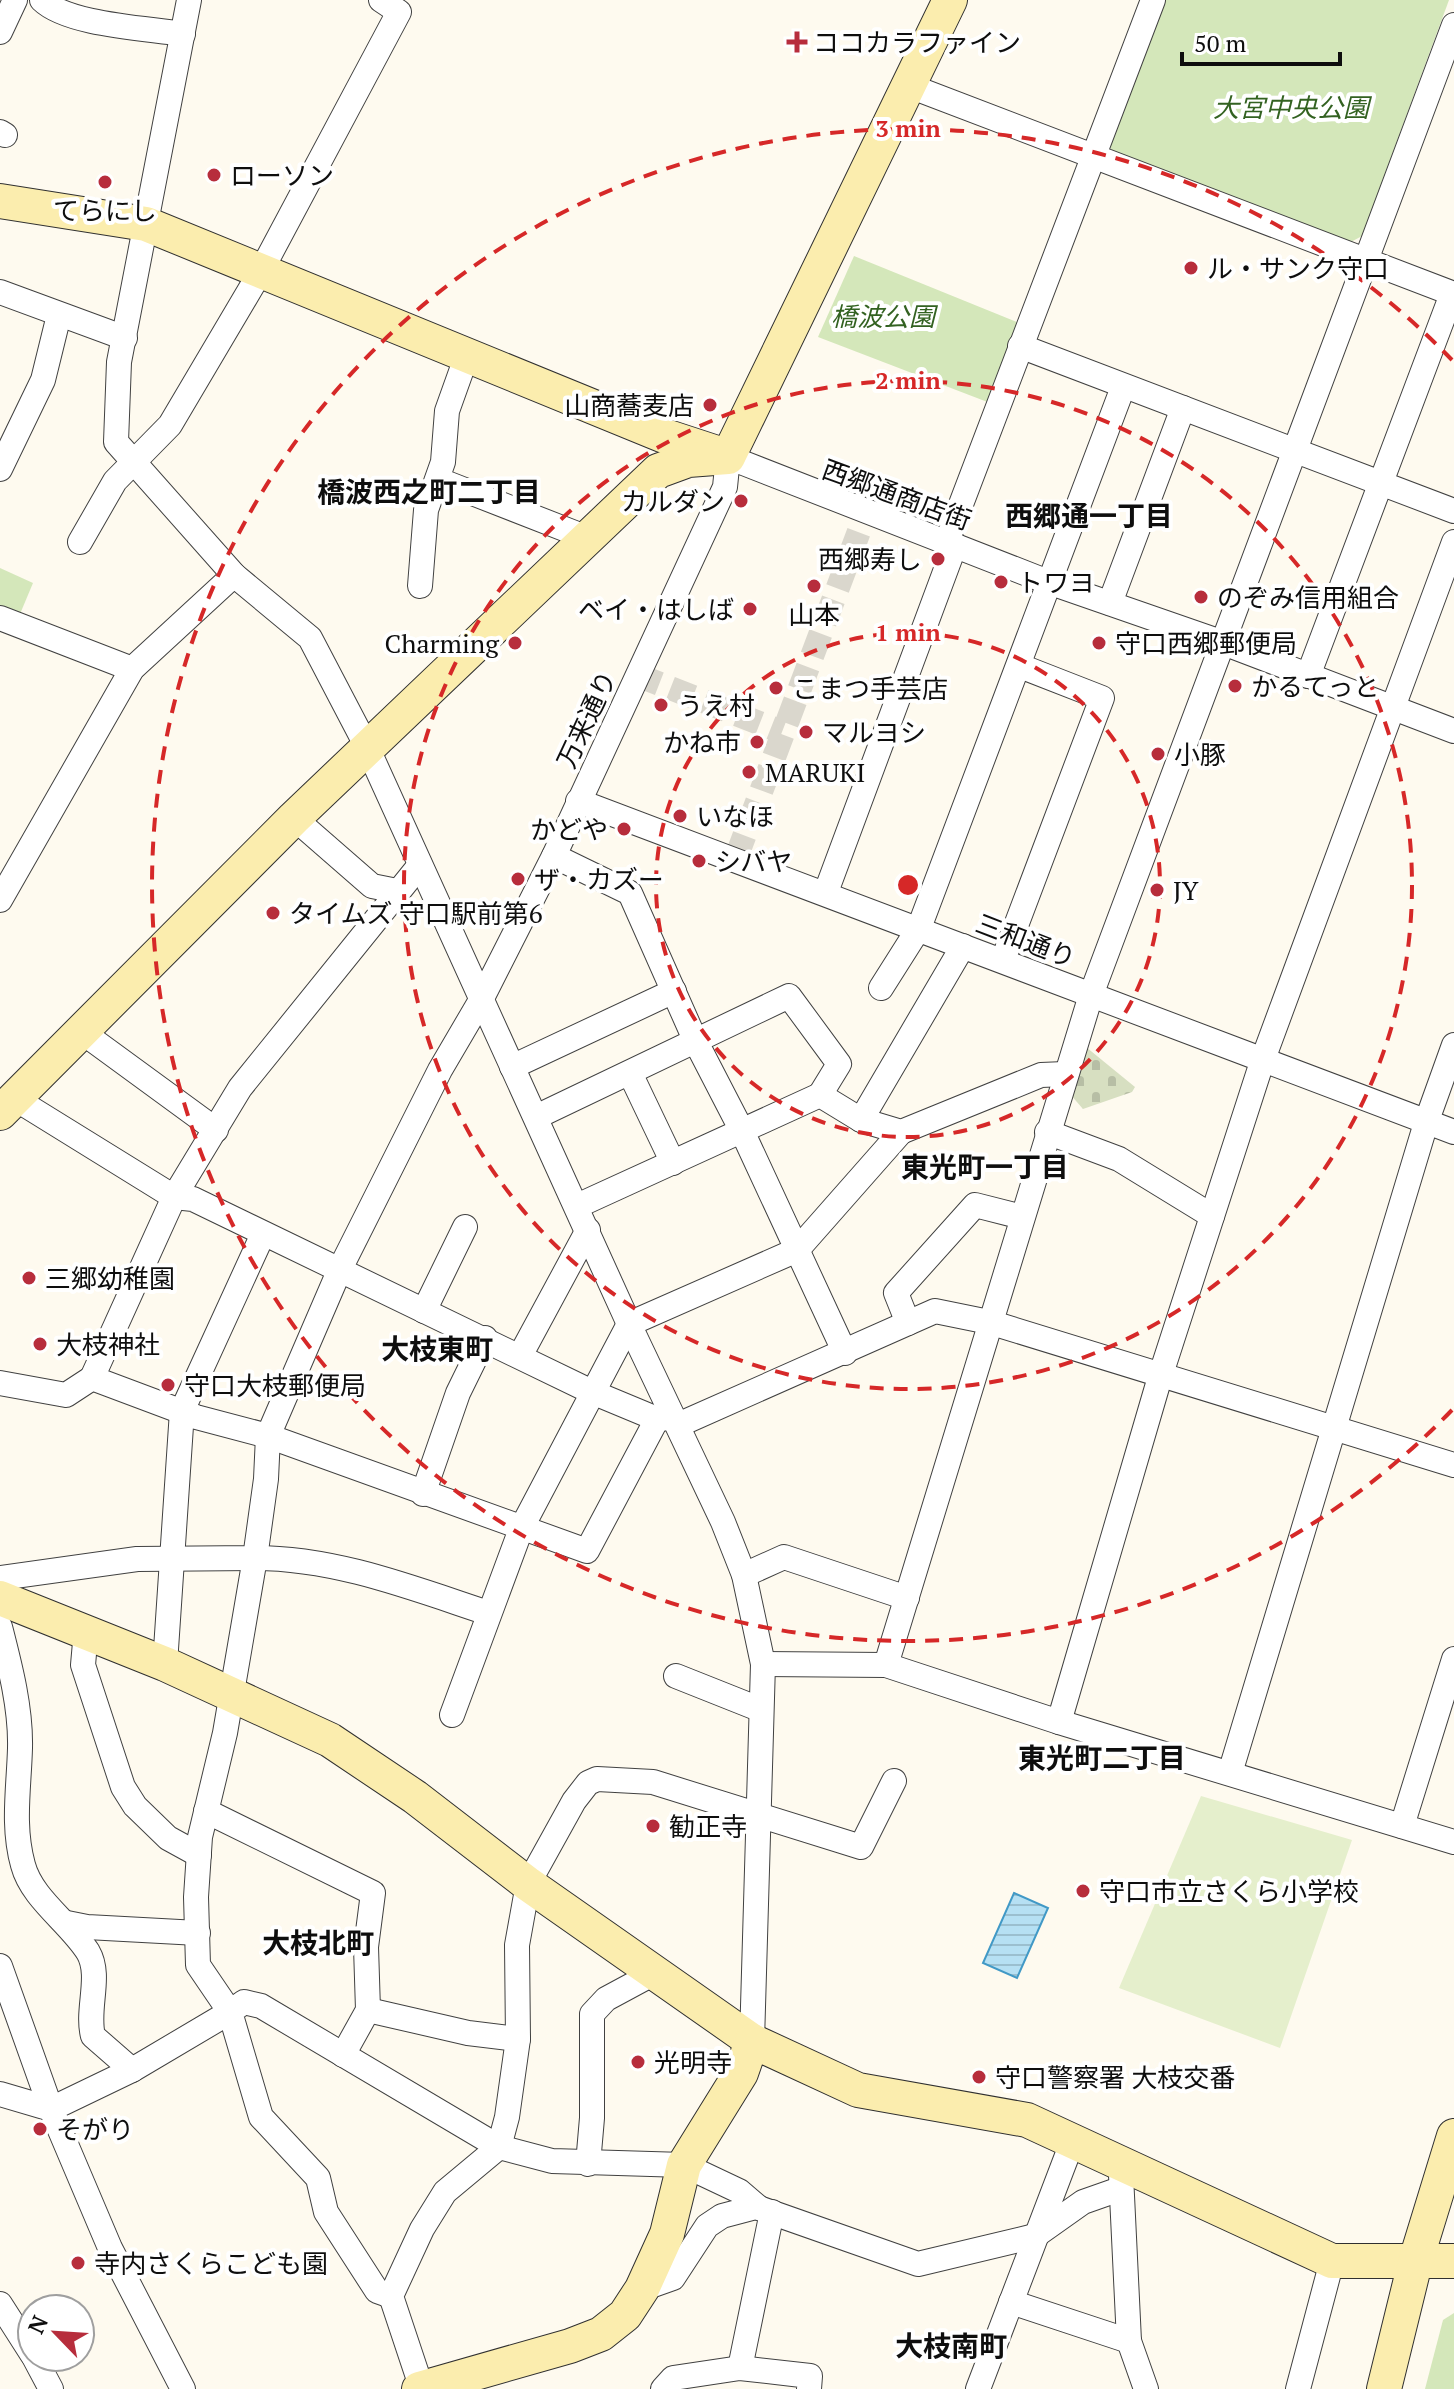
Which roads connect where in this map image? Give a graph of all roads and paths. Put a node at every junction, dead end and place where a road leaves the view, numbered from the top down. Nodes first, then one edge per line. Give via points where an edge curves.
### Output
1 (15, 0) edge
2 (42, 0) edge
3 (189, 0) edge
4 (950, 0) edge
5 (1153, 0) edge
6 (395, 4) edge
7 (1454, 25) edge
8 (0, 32) edge
9 (183, 34) junction
10 (907, 85) junction
11 (1095, 156) junction
12 (0, 201) edge
13 (146, 224) junction
14 (1364, 260) junction
15 (261, 271) junction
16 (0, 292) edge
17 (1453, 294) edge
18 (59, 315) junction
19 (125, 338) junction
20 (1020, 346) junction
21 (467, 355) junction
22 (1123, 387) junction
23 (1183, 408) junction
24 (1294, 451) junction
25 (728, 457) junction
26 (136, 461) junction
27 (0, 469) edge
28 (439, 480) junction
29 (1380, 483) junction
30 (1454, 511) edge
31 (585, 537) junction
32 (80, 542) dead end
33 (1454, 542) edge
34 (951, 543) junction
35 (234, 575) junction
36 (1048, 582) junction
37 (420, 586) dead end
38 (1110, 603) junction
39 (0, 618) edge
40 (1221, 642) junction
41 (1020, 666) junction
42 (132, 669) junction
43 (1308, 676) junction
44 (1393, 710) junction
45 (1454, 731) edge
46 (367, 747) junction
47 (578, 801) junction
48 (294, 818) junction
49 (554, 856) junction
50 (420, 865) junction
51 (397, 891) junction
52 (826, 892) junction
53 (0, 900) edge
54 (919, 928) junction
55 (963, 946) junction
56 (1003, 960) junction
57 (881, 988) dead end
58 (674, 991) junction
59 (1091, 995) junction
60 (481, 1000) junction
61 (82, 1032) junction
62 (696, 1042) junction
63 (1454, 1045) edge
64 (1262, 1062) junction
65 (512, 1067) junction
66 (630, 1073) junction
67 (1065, 1074) junction
68 (820, 1095) junction
69 (7, 1106) edge
70 (536, 1117) junction
71 (861, 1120) junction
72 (1426, 1123) junction
73 (216, 1130) junction
74 (742, 1131) junction
75 (901, 1132) junction
76 (1047, 1132) junction
77 (1454, 1132) edge
78 (673, 1163) junction
79 (174, 1197) junction
80 (577, 1206) junction
81 (1212, 1216) junction
82 (1022, 1217) junction
83 (465, 1227) dead end
84 (588, 1230) junction
85 (263, 1234) junction
86 (797, 1250) junction
87 (340, 1269) junction
88 (424, 1311) junction
89 (989, 1322) junction
90 (908, 1323) junction
91 (629, 1324) junction
92 (485, 1338) junction
93 (845, 1353) junction
94 (520, 1356) junction
95 (1160, 1377) junction
96 (92, 1378) junction
97 (0, 1383) edge
98 (592, 1392) junction
99 (182, 1411) junction
100 (670, 1420) junction
101 (1333, 1430) junction
102 (268, 1436) junction
103 (1454, 1465) edge
104 (423, 1494) junction
105 (521, 1529) junction
106 (175, 1558) junction
107 (255, 1558) junction
108 (744, 1575) junction
109 (0, 1578) edge
110 (0, 1598) edge
111 (907, 1598) junction
112 (488, 1613) junction
113 (0, 1627) edge
114 (86, 1631) junction
115 (1454, 1659) edge
116 (165, 1664) junction
117 (763, 1664) junction
118 (886, 1665) junction
119 (676, 1676) dead end
120 (230, 1695) junction
121 (759, 1709) junction
122 (452, 1715) dead end
123 (1059, 1722) junction
124 (1230, 1773) junction
125 (894, 1781) dead end
126 (206, 1811) junction
127 (759, 1813) junction
128 (1402, 1826) junction
129 (1454, 1842) edge
130 (199, 1855) junction
131 (528, 1884) junction
132 (67, 1923) junction
133 (198, 1933) junction
134 (0, 1966) edge
135 (658, 1971) junction
136 (7, 1999) edge
137 (368, 2010) junction
138 (230, 2012) junction
139 (518, 2039) junction
140 (752, 2041) junction
141 (343, 2055) junction
142 (132, 2070) junction
143 (0, 2094) edge
144 (51, 2109) junction
145 (1454, 2136) edge
146 (1073, 2140) junction
147 (499, 2147) junction
148 (588, 2164) junction
149 (684, 2165) junction
150 (1121, 2177) junction
151 (766, 2210) junction
152 (1454, 2214) edge
153 (1035, 2236) junction
154 (1332, 2261) junction
155 (1436, 2262) edge
156 (642, 2289) junction
157 (391, 2296) junction
158 (1011, 2302) junction
159 (0, 2304) edge
160 (16, 2329) edge
161 (1129, 2341) junction
162 (740, 2368) junction
163 (1149, 2388) edge
164 (183, 2389) edge
165 (421, 2389) edge
166 (663, 2389) edge
167 (809, 2389) edge
168 (978, 2389) edge
169 (1298, 2389) edge
170 (1384, 2389) edge
171 (1405, 2389) edge

1 - 8 street
2 - 9 street via 82,18
3 - 9 street
4 - 10 street
5 - 11 street
6 - 15 street
7 - 14 street
9 - 13 street
10 - 11 street
10 - 25 street
11 - 14 street
11 - 20 street
12 - 13 street
13 - 15 street
13 - 19 street
14 - 17 street
14 - 24 street
15 - 21 street
15 - 26 street via 170,425
16 - 18 street
17 - 29 street
18 - 19 street
18 - 27 street via 43,380
19 - 26 street via 116,442
20 - 22 street
20 - 34 street
21 - 25 street
21 - 28 street via 447,411
22 - 23 street
22 - 36 street
23 - 24 street
23 - 38 street
24 - 29 street
24 - 40 street
25 - 31 street via 688,460 658,471
25 - 34 street, 西郷通商店街
25 - 47 street, 万来通り via 725,487
26 - 32 street via 115,481
26 - 35 street
28 - 31 street
28 - 37 street via 426,510
29 - 30 street
29 - 43 street
31 - 46 street
33 - 44 street
34 - 36 street, 西郷通商店街
34 - 52 street
35 - 42 street
35 - 46 street via 310,638
36 - 38 street, 西郷通商店街
36 - 41 street
38 - 40 street, 西郷通商店街
39 - 42 street
40 - 43 street, 西郷通商店街
40 - 59 street
41 - 54 street
41 - 56 street via 1102,698
42 - 53 street
43 - 44 street, 西郷通商店街
44 - 45 street, 西郷通商店街
44 - 64 street
46 - 48 street
46 - 50 street
47 - 49 street, 万来通り
47 - 52 street, 三和通り
48 - 51 street via 372,886
48 - 61 street
49 - 58 street via 630,893
49 - 60 street, 万来通り
50 - 51 street
50 - 60 street
51 - 73 street via 240,1088
52 - 54 street, 三和通り
54 - 55 street, 三和通り
54 - 57 street
55 - 56 street, 三和通り
55 - 71 street
56 - 59 street, 三和通り
58 - 62 street
58 - 65 street
59 - 64 street, 三和通り
59 - 67 street
60 - 65 street
60 - 87 street, 万来通り
61 - 69 street
61 - 73 street
62 - 66 street
62 - 68 street via 789,996 839,1064
62 - 74 street
63 - 72 street
64 - 72 street, 三和通り
64 - 81 street
65 - 70 street
66 - 70 street
66 - 78 street
67 - 75 street via 1041,1075
67 - 76 street
68 - 71 street
68 - 74 street
69 - 79 street
70 - 80 street
71 - 75 street
72 - 77 street, 三和通り
72 - 101 street
73 - 79 street
74 - 78 street
74 - 86 street
75 - 86 street
76 - 81 street via 1119,1159
76 - 82 street
78 - 80 street
79 - 85 street via 193,1199
79 - 96 street
80 - 84 street
81 - 95 street
82 - 89 street
82 - 90 street via 975,1205 896,1293
83 - 88 street
84 - 91 street
84 - 94 street
85 - 87 street
85 - 99 street
86 - 91 street
86 - 93 street
87 - 88 street
87 - 102 street, 万来通り
88 - 92 street
89 - 90 street via 935,1311
89 - 95 street
89 - 111 street
90 - 93 street
91 - 98 street
91 - 100 street
92 - 94 street
92 - 104 street via 458,1393
93 - 100 street
94 - 98 street
95 - 101 street
95 - 123 street
96 - 97 street via 66,1395
96 - 99 street
98 - 100 street
98 - 105 street
99 - 102 street
99 - 106 street
100 - 105 street via 587,1551
100 - 108 street
101 - 103 street
101 - 124 street
102 - 104 street
102 - 107 street
104 - 105 street
105 - 112 street
106 - 107 street
106 - 109 street
106 - 116 street
107 - 112 street via 357,1570
107 - 120 street
108 - 111 street via 784,1557
108 - 117 street
110 - 114 street
111 - 118 street
112 - 122 street
113 - 132 street via 17,1709 16,1811 22,1864 29,1882
114 - 116 street
114 - 130 street via 83,1665 123,1787 168,1838
115 - 128 street
116 - 120 street
117 - 118 street
117 - 121 street
118 - 123 street
119 - 121 street
120 - 126 street
120 - 131 street via 330,1740
121 - 127 street
123 - 124 street
124 - 128 street
125 - 127 street via 861,1847
126 - 130 street
126 - 137 street via 373,1893 366,1947
127 - 131 street via 653,1782 597,1779 574,1801
127 - 140 street
128 - 129 street
130 - 133 street
131 - 135 street
131 - 139 street via 517,1945
132 - 133 street
132 - 142 street via 89,1954 93,2036
133 - 138 street via 198,1965
134 - 136 street
135 - 140 street
135 - 148 street via 606,1999 592,2014
136 - 144 street
137 - 139 street
137 - 141 street
138 - 141 street via 244,2002 261,2006
138 - 142 street
138 - 157 street via 261,2117 318,2178 326,2212 377,2291
139 - 147 street
140 - 146 street via 858,2090 1027,2120
140 - 149 street via 741,2073
141 - 147 street
142 - 144 street
143 - 144 street
144 - 164 street via 110,2248
145 - 155 street
146 - 150 street
146 - 153 street
147 - 148 street
147 - 157 street via 445,2192
148 - 149 street
149 - 151 street
149 - 156 street via 667,2234
150 - 153 street
150 - 154 street
150 - 161 street
151 - 153 street via 918,2264
151 - 156 street via 722,2216 707,2226 673,2278
151 - 162 street
152 - 155 street
153 - 158 street
154 - 155 street
154 - 169 street
155 - 170 street
155 - 171 street
156 - 165 street via 625,2315 601,2334
157 - 165 street
158 - 161 street
158 - 168 street
159 - 160 street
161 - 163 street
162 - 166 street via 673,2378
162 - 167 street via 810,2376

